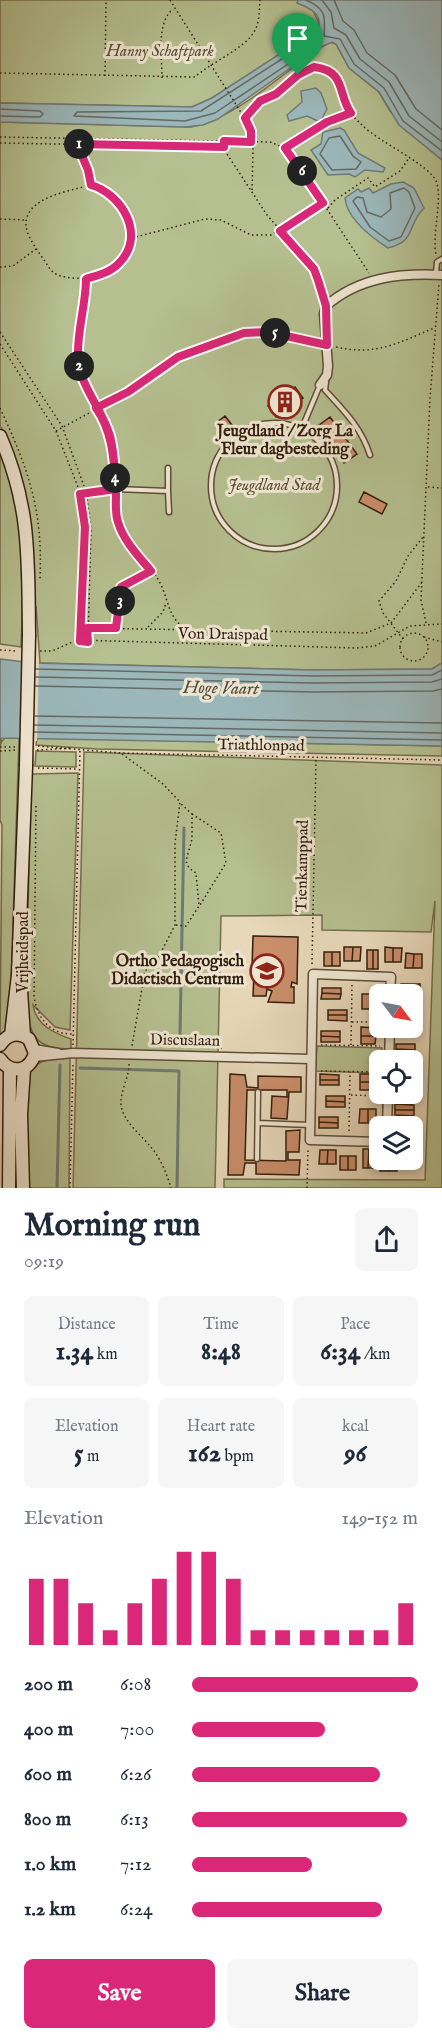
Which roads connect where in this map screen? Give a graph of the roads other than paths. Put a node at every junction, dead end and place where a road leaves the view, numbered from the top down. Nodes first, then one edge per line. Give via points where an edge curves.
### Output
1 (442, 259) edge
2 (439, 275) edge
3 (327, 375) junction
4 (320, 385) joint
5 (302, 429) junction
6 (0, 436) edge
7 (370, 455) dead end
8 (168, 468) dead end
9 (168, 491) junction
10 (80, 494) road end
11 (169, 512) dead end
12 (391, 984) edge
13 (18, 1035) junction
14 (0, 1046) edge
15 (34, 1053) junction
16 (0, 1059) edge
17 (310, 1059) junction
18 (10, 1069) junction
19 (24, 1069) junction
20 (258, 1092) dead end
21 (258, 1123) junction
22 (310, 1125) junction
23 (369, 1142) edge
24 (257, 1159) dead end
25 (9, 1188) edge
26 (23, 1188) edge

1 - 2 lane via 436,262
2 - 3 street via 401,274 374,279 326,306
3 - 4 street
3 - 7 lane via 325,390 352,418
4 - 5 lane
5 - 5 lane via 319,440 338,476 331,516 310,539 281,550 261,549 241,541 214,508 211,487 219,456 240,432 260,424 281,423
6 - 13 main road, bridge via 15,471 25,513 29,635
8 - 9 lane
9 - 10 lane via 116,489
9 - 11 lane
12 - 17 street via 391,977 313,974
13 - 14 main road
13 - 15 main road
15 - 17 street, Discuslaan
15 - 19 main road
16 - 18 main road
17 - 22 street
18 - 19 main road
18 - 25 main road
19 - 26 main road
20 - 21 lane
21 - 22 lane
21 - 24 lane
22 - 23 street via 310,1140

